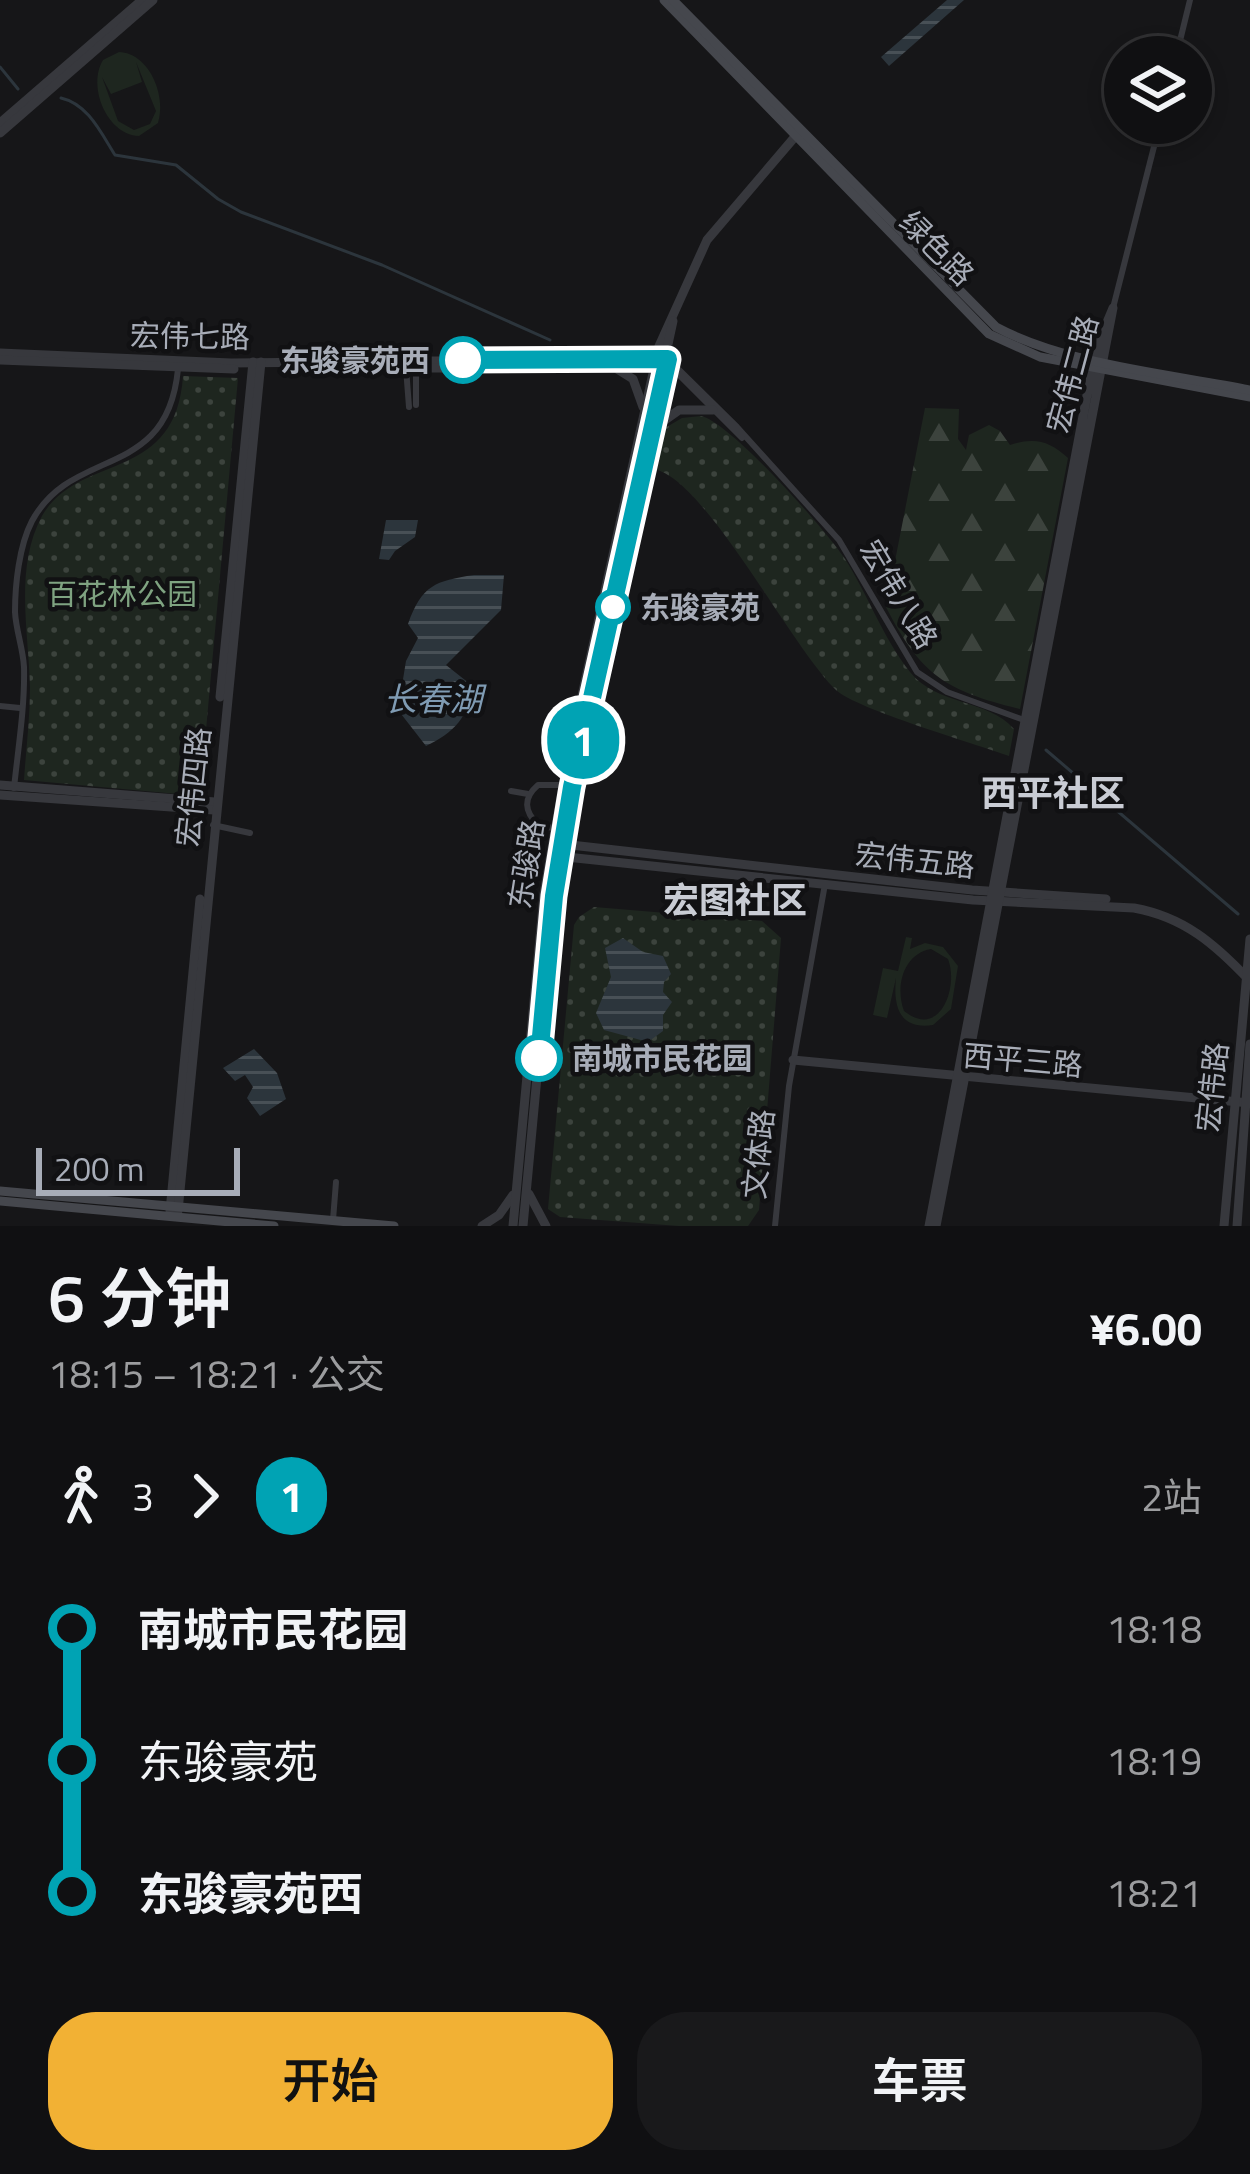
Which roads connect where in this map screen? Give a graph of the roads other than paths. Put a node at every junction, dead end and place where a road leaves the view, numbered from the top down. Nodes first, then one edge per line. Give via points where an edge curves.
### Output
1 (142, 0) edge
2 (153, 0) edge
3 (668, 0) edge
4 (1190, 0) edge
5 (1181, 36) edge
6 (0, 123) edge
7 (0, 133) edge
8 (797, 134) junction
9 (1155, 144) edge
10 (1113, 308) joint
11 (0, 357) edge
12 (661, 363) junction
13 (1099, 364) junction
14 (256, 365) junction
15 (612, 367) junction
16 (411, 368) junction
17 (178, 369) junction
18 (1250, 393) edge
19 (412, 406) dead end
20 (713, 410) junction
21 (644, 412) junction
22 (652, 431) junction
23 (752, 446) junction
24 (0, 706) edge
25 (21, 708) junction
26 (1029, 722) junction
27 (0, 785) edge
28 (568, 786) junction
29 (14, 791) junction
30 (511, 791) dead end
31 (528, 794) junction
32 (0, 795) edge
33 (510, 803) dead end
34 (212, 806) junction
35 (526, 806) junction
36 (213, 825) junction
37 (560, 829) junction
38 (250, 833) dead end
39 (556, 850) junction
40 (826, 879) junction
41 (996, 897) junction
42 (1250, 939) edge
43 (1248, 953) edge
44 (1249, 975) edge
45 (1250, 1045) edge
46 (793, 1060) junction
47 (960, 1079) junction
48 (1243, 1103) edge
49 (336, 1182) dead end
50 (522, 1189) junction
51 (0, 1191) edge
52 (0, 1201) edge
53 (174, 1211) junction
54 (333, 1220) junction
55 (274, 1226) edge
56 (394, 1226) edge
57 (482, 1226) edge
58 (513, 1226) edge
59 (524, 1226) edge
60 (546, 1226) edge
61 (775, 1226) edge
62 (932, 1226) edge
63 (1224, 1226) edge
64 (1237, 1226) edge

1 - 6 street
2 - 7 street
3 - 8 main road, 绿色路
4 - 5 street
8 - 12 street, 东骏路 via 697,256
8 - 13 main road, 绿色路 via 988,334 1022,352
9 - 10 street
10 - 13 street, 宏伟二路
11 - 14 street, 宏伟七路
11 - 17 street, 宏伟七路
12 - 14 street, 宏伟七路
12 - 15 street, 宏伟七路
12 - 20 street, 宏伟八路
12 - 21 street, 东骏路
12 - 22 street, 东骏路
12 - 23 street, 宏伟八路
13 - 18 main road, 绿色路
13 - 26 street, 宏伟二路
14 - 16 street, 宏伟七路
14 - 17 street, 宏伟七路
14 - 34 street, 宏伟四路
15 - 16 street, 宏伟七路
15 - 21 street via 633,379
16 - 19 street
17 - 25 street via 173,403 152,437 63,487 29,527 15,610
20 - 22 street via 679,410
20 - 23 street, 宏伟八路
21 - 28 street, 东骏路
22 - 28 street, 东骏路
23 - 26 street, 宏伟八路 via 839,540 917,672 946,692
24 - 25 street
25 - 29 street
26 - 41 street, 宏伟二路
27 - 29 street
28 - 31 street via 538,784
28 - 37 street, 东骏路
29 - 32 street
29 - 34 street
30 - 31 street
31 - 35 street
33 - 35 street
34 - 36 street, 宏伟四路
34 - 53 street, 宏伟四路
35 - 37 street via 538,825
36 - 38 street
36 - 53 street, 宏伟四路
37 - 39 street, 东骏路
39 - 40 street, 宏伟五路
39 - 50 street, 东骏路
40 - 41 street, 宏伟五路
40 - 46 street, 文体路
41 - 44 street, 宏伟五路 via 1158,907 1196,923
41 - 47 street
42 - 43 street, 宏伟路
43 - 44 street, 宏伟路
44 - 48 street, 宏伟路
45 - 48 street, 宏伟路
46 - 47 street, 西平三路
46 - 61 street, 文体路
47 - 48 street, 西平三路
47 - 62 street
48 - 63 street, 宏伟路
48 - 64 street, 宏伟路
49 - 54 street
50 - 57 street
50 - 58 street, 东骏路
50 - 59 street, 东骏路
50 - 60 street
51 - 53 main road
52 - 53 main road
53 - 54 main road
53 - 55 main road
54 - 56 main road

